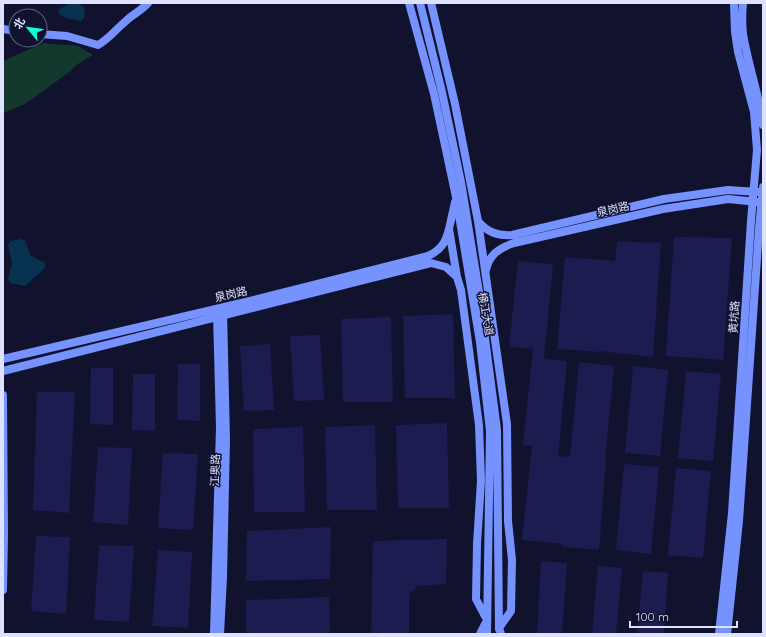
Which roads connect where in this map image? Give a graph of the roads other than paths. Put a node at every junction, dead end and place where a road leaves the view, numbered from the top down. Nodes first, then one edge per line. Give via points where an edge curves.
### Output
1 (148, 3) edge
2 (409, 3) edge
3 (420, 3) edge
4 (431, 3) edge
5 (734, 3) edge
6 (743, 3) edge
7 (48, 35) edge
8 (763, 125) edge
9 (763, 187) edge
10 (758, 192) edge
11 (456, 197) junction
12 (474, 202) junction
13 (753, 202) junction
14 (762, 203) junction
15 (464, 204) junction
16 (478, 221) junction
17 (449, 229) junction
18 (513, 239) junction
19 (429, 259) junction
20 (486, 273) junction
21 (457, 277) junction
22 (488, 290) junction
23 (475, 294) junction
24 (462, 298) junction
25 (220, 312) junction
26 (3, 359) edge
27 (3, 371) edge
28 (3, 395) edge
29 (3, 590) edge
30 (487, 620) junction
31 (499, 632) edge
32 (214, 634) edge
33 (220, 634) edge
34 (480, 634) edge
35 (487, 634) edge
36 (720, 634) edge
37 (727, 634) edge

1 - 7 street via 143,10 126,20 107,40 98,45 67,36
2 - 11 street, 横江大道 via 434,94
3 - 15 street, 横江大道 via 442,92
4 - 12 street via 455,104
5 - 10 street, 黄坑路 via 738,52 754,112
6 - 8 street via 743,32
9 - 10 street, 黄坑路
10 - 13 street, 黄坑路
10 - 14 street, 黄坑路
10 - 18 street, 泉岗路 via 728,190 664,199
11 - 17 street
11 - 23 street, 横江大道
12 - 15 street
12 - 16 street
13 - 14 street, 泉岗路
13 - 18 street, 泉岗路 via 728,199
13 - 36 street, 黄坑路 via 732,513
14 - 37 street, 黄坑路 via 739,520
15 - 23 street, 横江大道
16 - 18 street, 泉岗路 via 493,233
16 - 20 street
17 - 19 street, 泉岗路 via 443,245
17 - 21 street
18 - 20 street, 泉岗路 via 496,252 488,264
19 - 21 street via 446,267
19 - 25 street, 泉岗路
20 - 22 street
21 - 24 street
22 - 23 street
22 - 31 street via 507,424 508,521 512,560 511,611
23 - 24 street
23 - 30 street, 横江大道 via 490,431
23 - 31 street, 横江大道 via 497,430
24 - 30 street via 479,425 481,481 476,599
25 - 26 street, 泉岗路
25 - 27 street, 泉岗路
25 - 32 street, 江奥路 via 220,427
25 - 33 street, 江奥路 via 226,440
28 - 29 street
30 - 34 street
30 - 35 street, 横江大道

